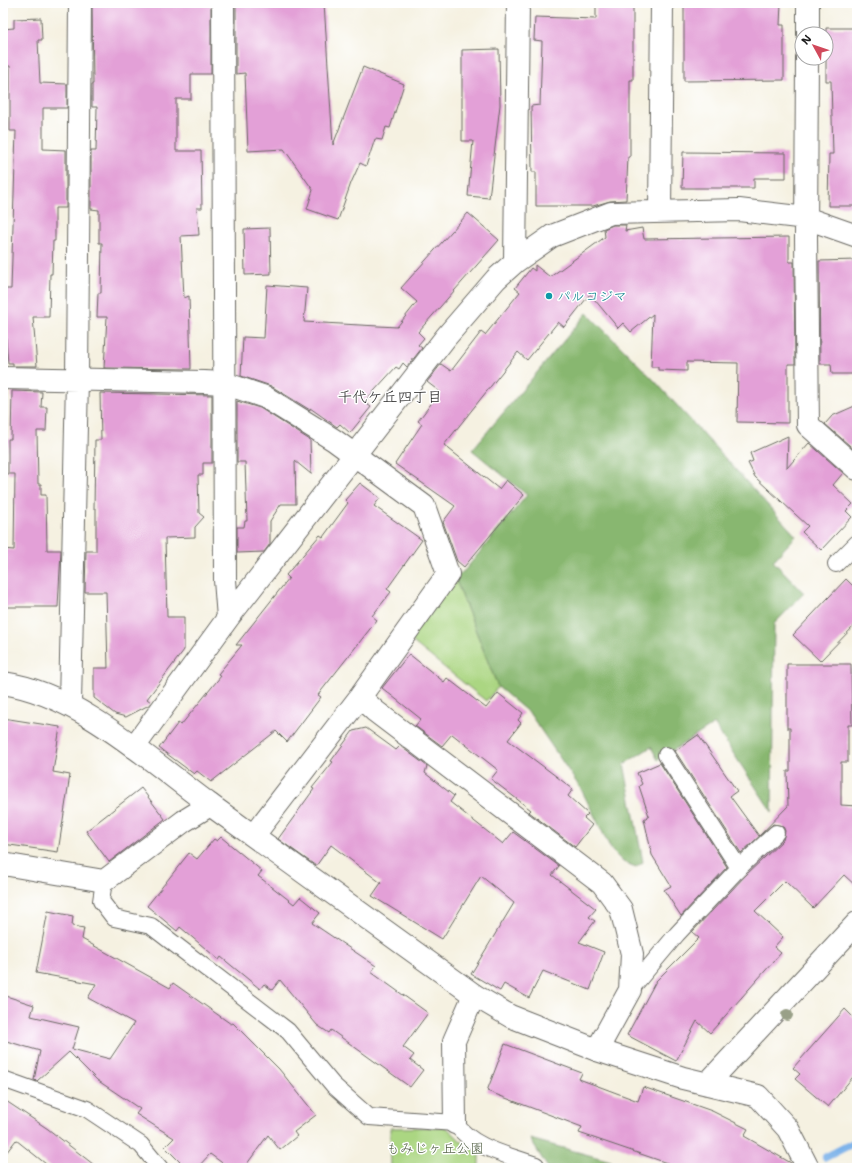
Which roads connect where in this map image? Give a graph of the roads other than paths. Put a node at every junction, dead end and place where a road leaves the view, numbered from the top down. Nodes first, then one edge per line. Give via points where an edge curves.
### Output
1 (80, 3) edge
2 (223, 3) edge
3 (518, 3) edge
4 (662, 3) edge
5 (808, 3) edge
6 (808, 26) edge
7 (807, 66) edge
8 (660, 212) junction
9 (806, 218) junction
10 (857, 236) edge
11 (515, 262) junction
12 (3, 378) edge
13 (77, 379) junction
14 (224, 383) junction
15 (354, 455) junction
16 (856, 466) edge
17 (857, 543) edge
18 (836, 564) dead end
19 (228, 618) junction
20 (3, 683) edge
21 (360, 696) junction
22 (70, 704) junction
23 (134, 747) junction
24 (666, 755) dead end
25 (210, 805) junction
26 (776, 833) dead end
27 (254, 835) junction
28 (3, 864) edge
29 (739, 868) junction
30 (104, 881) junction
31 (857, 923) edge
32 (630, 990) junction
33 (474, 995) junction
34 (597, 1050) junction
35 (3, 1079) edge
36 (707, 1084) junction
37 (455, 1122) junction
38 (160, 1168) edge
39 (537, 1168) edge
40 (808, 1168) edge

1 - 13 street
2 - 14 street
3 - 11 street
4 - 8 street
5 - 6 street
7 - 9 street
8 - 9 street via 739,210
8 - 11 street via 611,213 552,236
9 - 10 street
9 - 16 street via 808,425
11 - 15 street via 496,279 446,337
12 - 13 street
13 - 14 street
13 - 22 street
14 - 15 street via 265,397
14 - 19 street via 225,580
15 - 19 street
15 - 21 street via 424,506 448,574
17 - 18 lane
19 - 23 street
20 - 22 street via 22,686
21 - 27 street
21 - 32 street via 375,711 602,883 621,909 632,954
22 - 23 street
23 - 25 street
24 - 29 lane
25 - 27 street
25 - 30 street via 184,821
26 - 29 lane
27 - 33 street
28 - 30 street
29 - 32 lane via 677,934
30 - 37 lane via 101,901 114,918 151,926 288,1031 333,1085 369,1117
31 - 36 street
32 - 34 street
33 - 34 street via 510,1016
33 - 37 street via 454,1041
34 - 36 street
35 - 38 lane via 87,1109 141,1145
36 - 40 street via 758,1096 788,1129
37 - 39 lane via 462,1132 480,1145 536,1165

